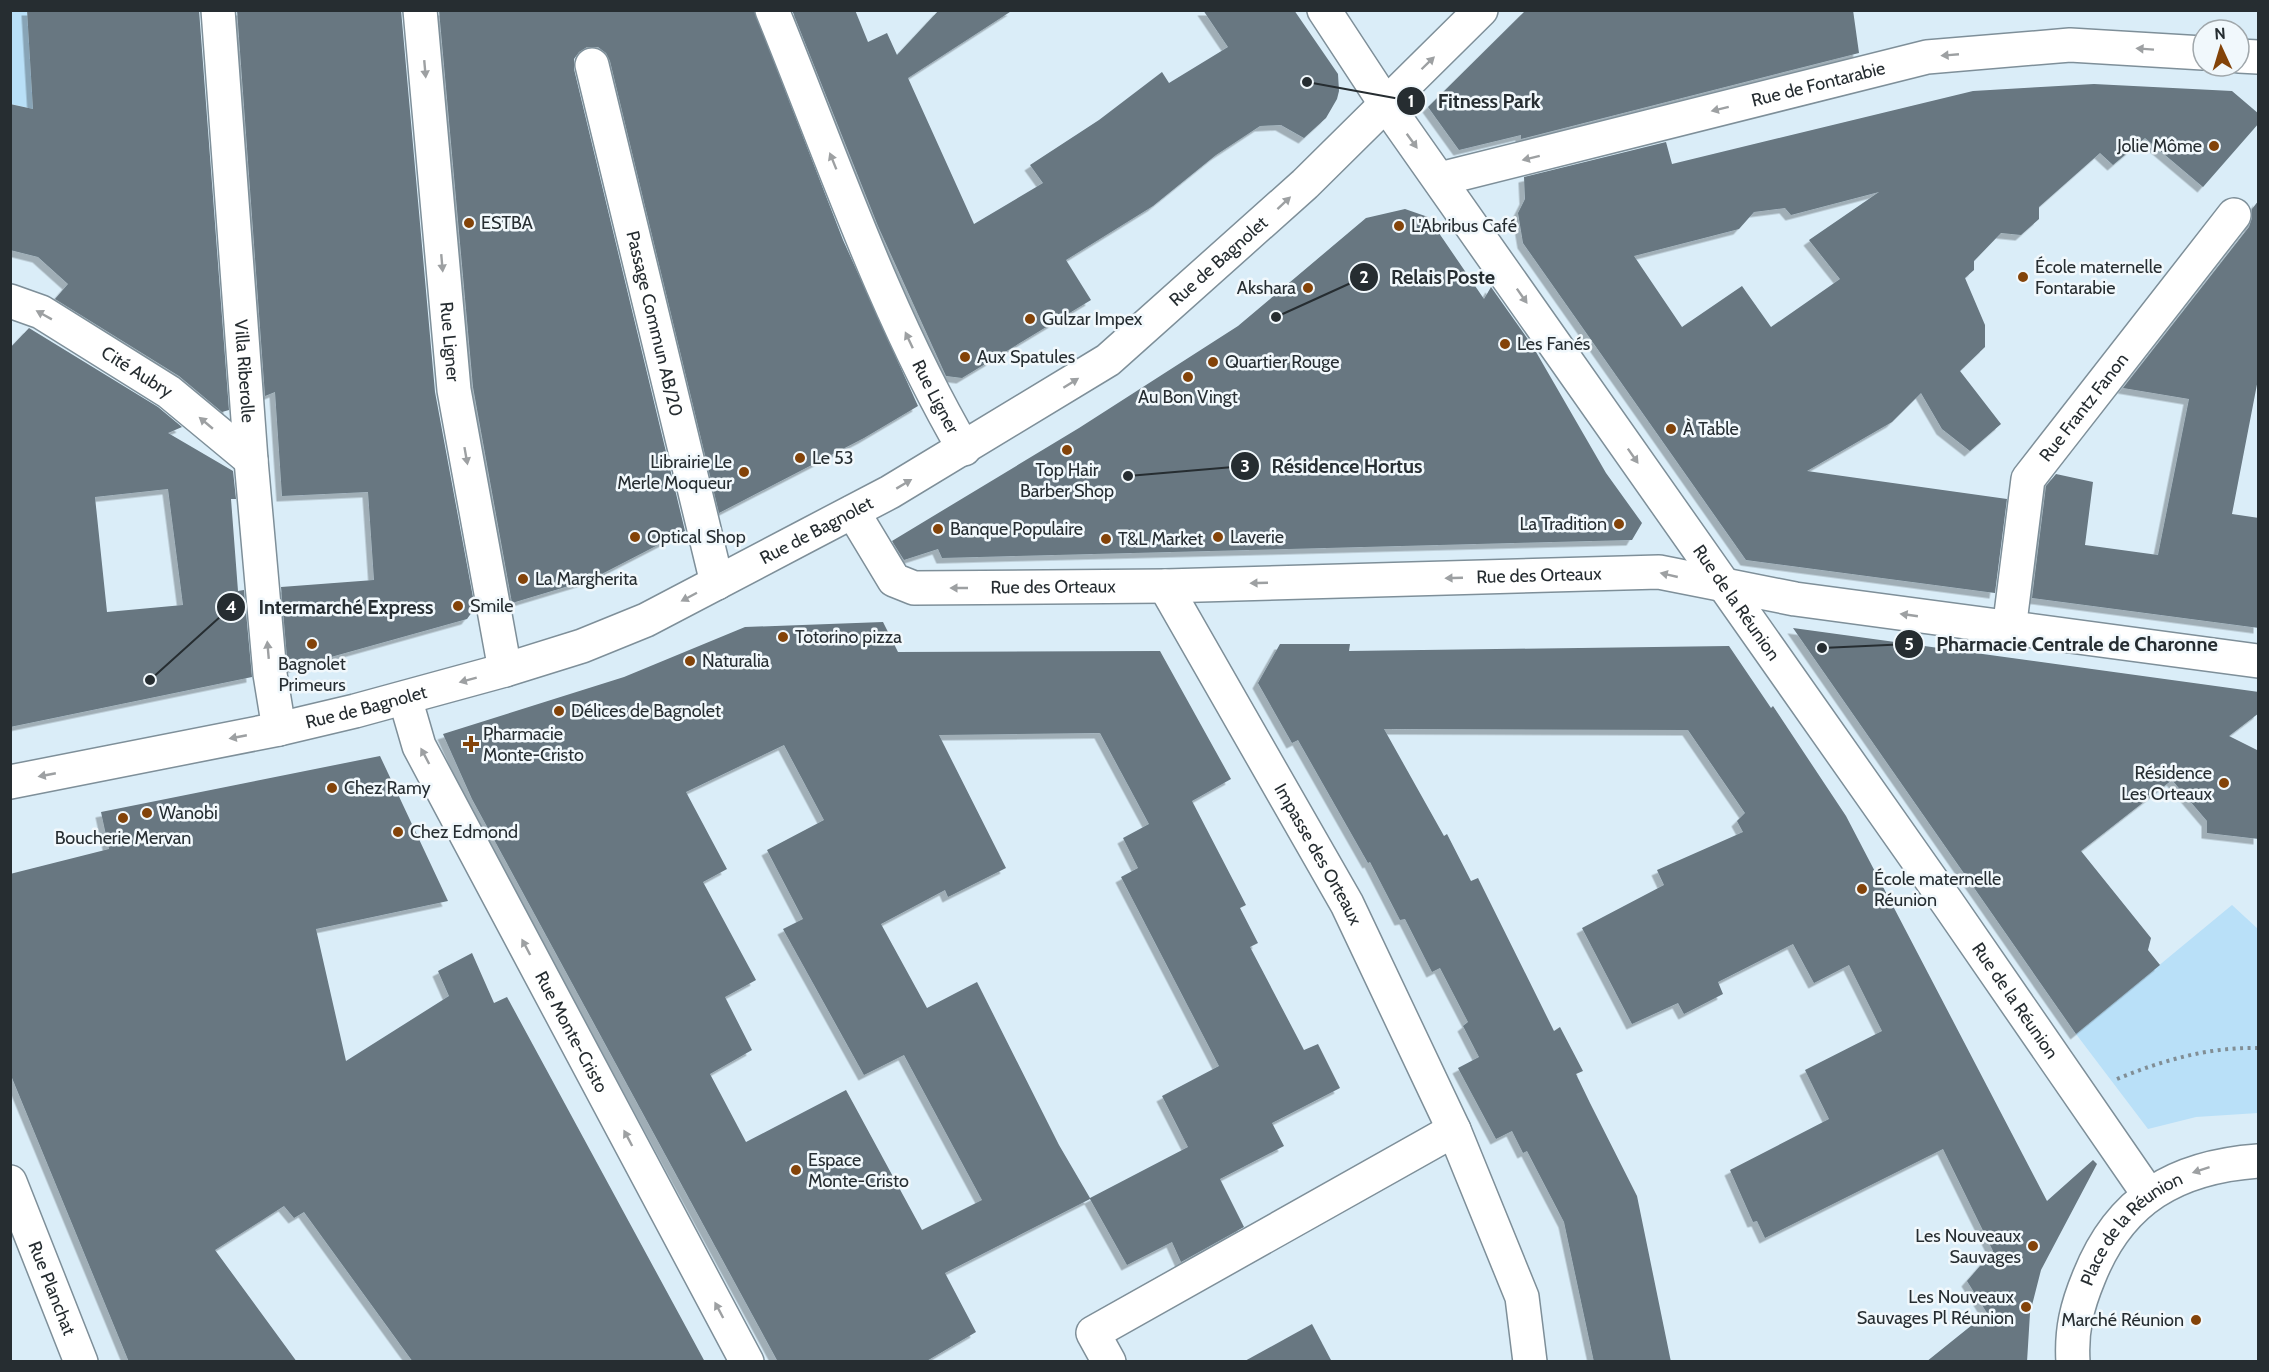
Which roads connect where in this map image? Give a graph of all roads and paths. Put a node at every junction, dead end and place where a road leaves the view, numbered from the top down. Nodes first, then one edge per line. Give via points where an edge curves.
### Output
1 (218, 10) edge
2 (420, 10) edge
3 (772, 10) edge
4 (1324, 10) edge
5 (1481, 10) edge
6 (2191, 52) edge
7 (592, 65) dead end
8 (1385, 102) junction
9 (1440, 179) junction
10 (2234, 215) dead end
11 (10, 301) edge
12 (964, 449) junction
13 (251, 460) junction
14 (853, 512) junction
15 (717, 583) junction
16 (1165, 586) junction
17 (1726, 587) junction
18 (2009, 630) junction
19 (2259, 661) edge
20 (505, 670) junction
21 (405, 698) junction
22 (279, 729) junction
23 (10, 782) edge
24 (2259, 1048) edge
25 (2112, 1081) dead end
26 (1454, 1130) junction
27 (2259, 1161) edge
28 (10, 1182) edge
29 (2149, 1195) junction
30 (81, 1362) edge
31 (747, 1362) edge
32 (1109, 1362) edge
33 (1530, 1362) edge
34 (2073, 1362) edge

1 - 13 street, Villa Riberolle
2 -> 20 street, Rue Ligner via 454,390
12 -> 3 street, Rue Ligner via 886,290
4 - 8 street, Rue de la Réunion
8 -> 5 street, Rue de Bagnolet
6 -> 9 street, Rue de Fontarabie via 2070,45 1927,57
7 - 15 street, Passage Commun AB/20
8 -> 9 street, Rue de la Réunion
12 -> 8 street, Rue de Bagnolet via 1108,360 1305,183
9 -> 17 street, Rue de la Réunion
10 - 18 street, Rue Frantz Fanon via 2028,479
13 -> 11 street, Cité Aubry via 169,392 41,312
14 -> 12 street, Rue de Bagnolet
22 -> 13 street, Villa Riberolle via 270,674
14 - 15 street, Rue de Bagnolet
16 -> 14 street, Rue des Orteaux via 914,588 894,580
15 -> 20 street, Rue de Bagnolet via 646,620 582,646
17 -> 16 street, Rue des Orteaux via 1659,572
16 - 26 street, Impasse des Orteaux via 1347,904
18 -> 17 street, Rue des Orteaux
17 - 29 street, Rue de la Réunion
18 - 19 street, Rue des Orteaux
20 -> 21 street, Rue de Bagnolet
21 - 22 street, Rue de Bagnolet
31 -> 21 street, Rue Monte-Cristo via 419,746
22 -> 23 street, Rue de Bagnolet
24 - 25 path via 2229,1047 2195,1053
26 - 32 street via 1093,1333
26 - 33 street, Impasse des Orteaux via 1522,1297
27 -> 29 street, Place de la Réunion via 2213,1166 2183,1176
28 - 30 street, Rue Planchat
29 - 34 street, Place de la Réunion via 2133,1207 2102,1245 2077,1307

